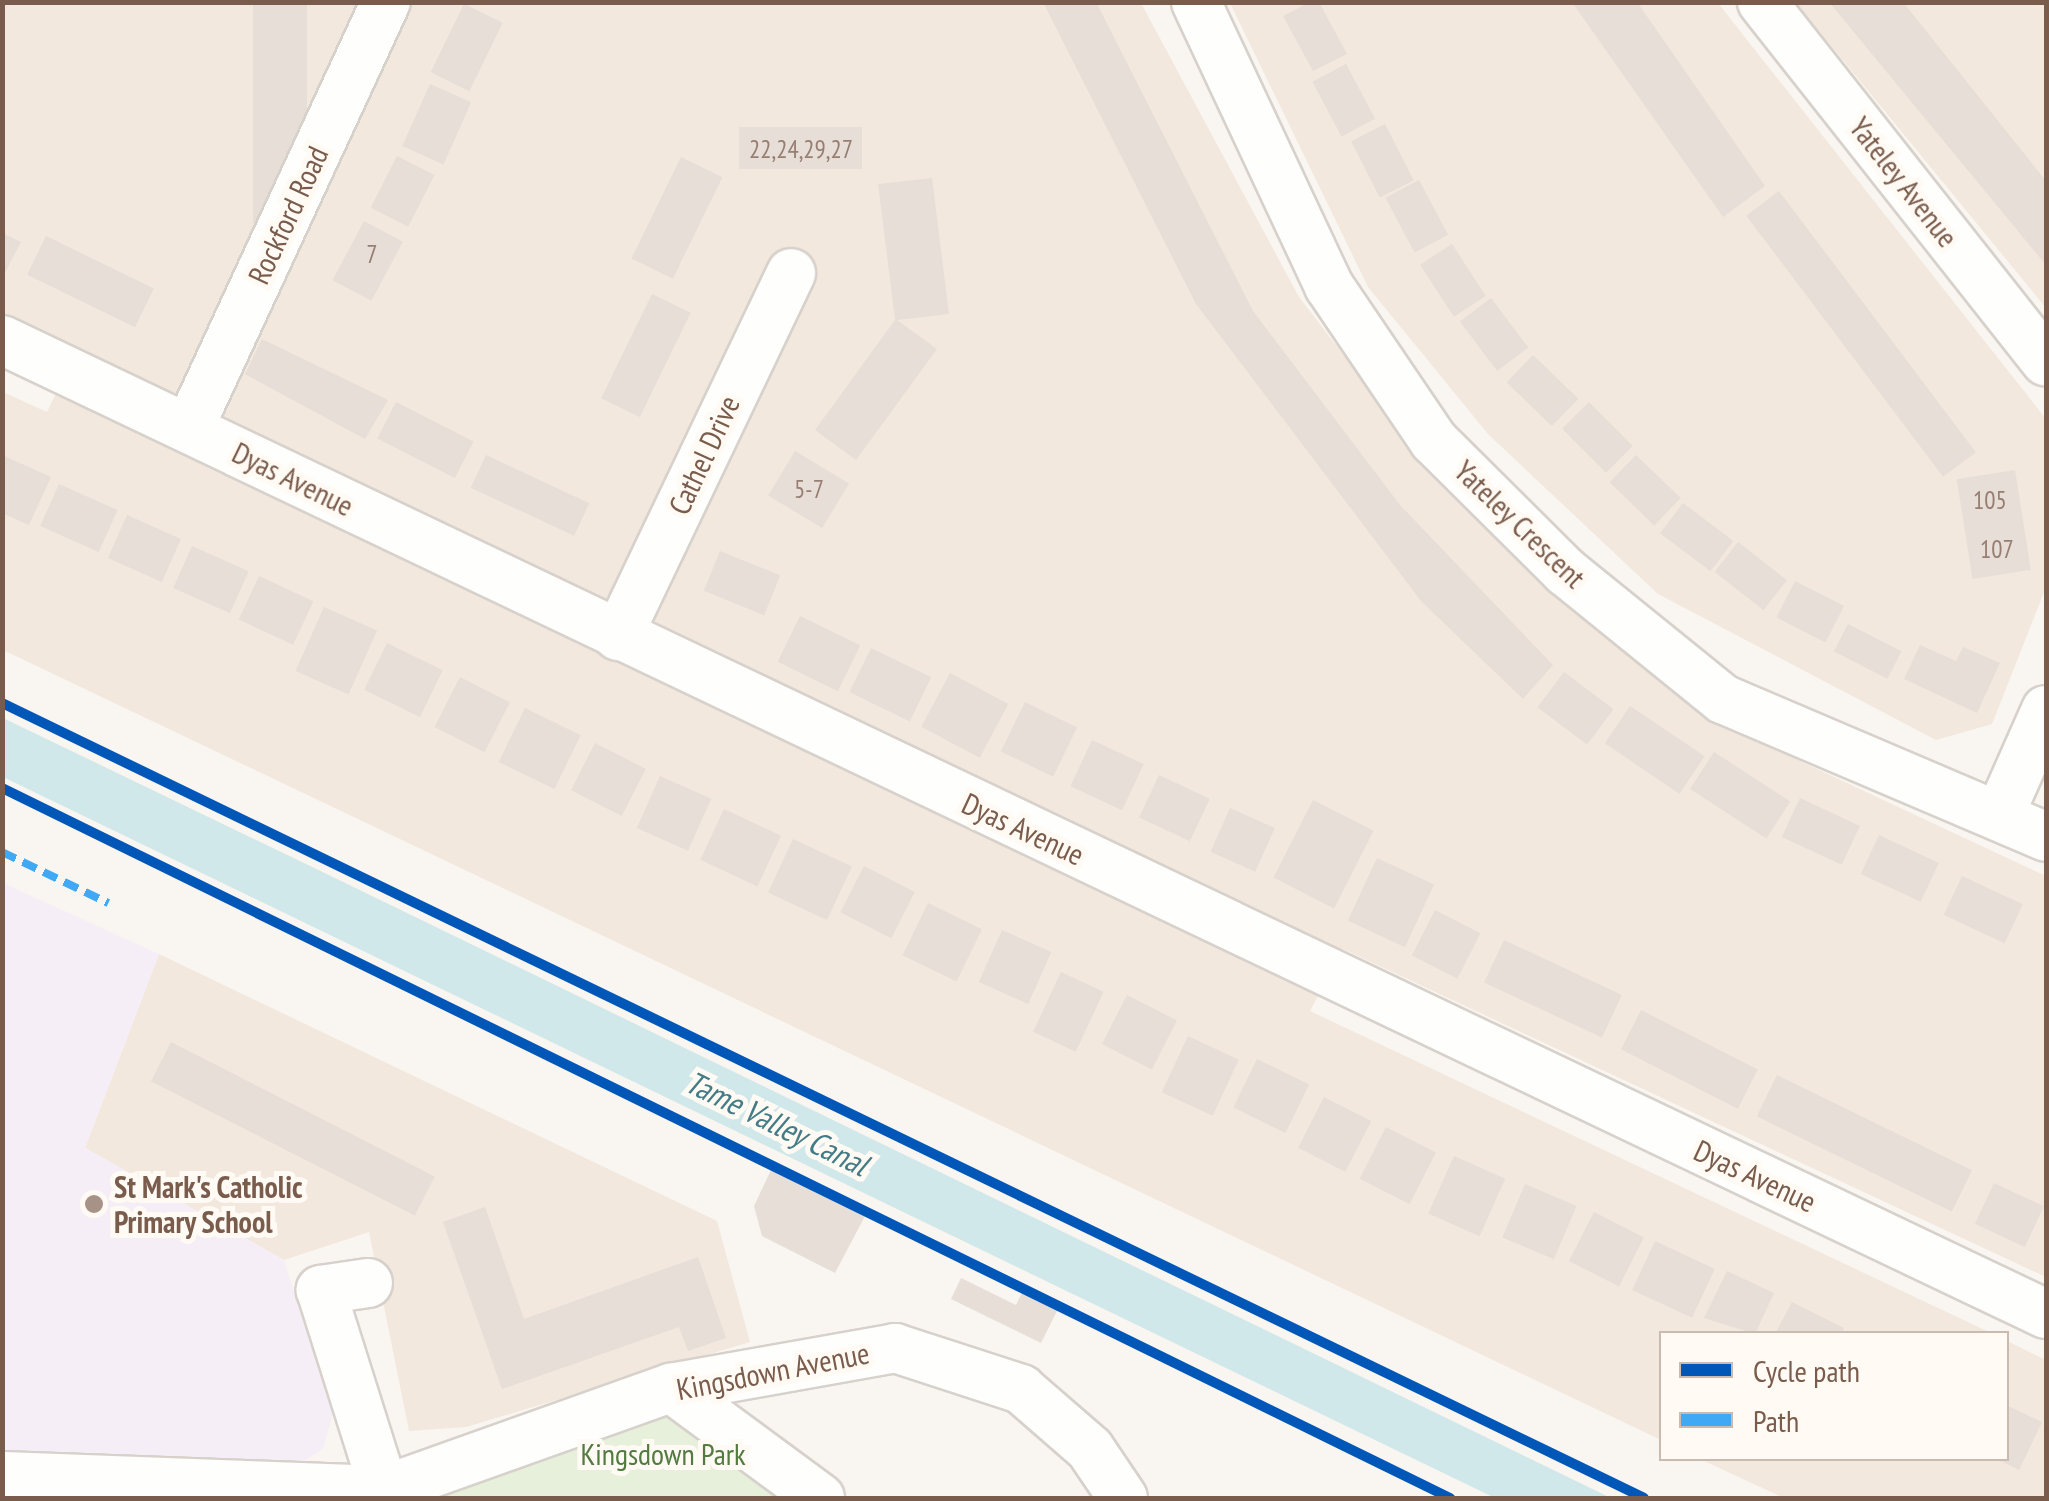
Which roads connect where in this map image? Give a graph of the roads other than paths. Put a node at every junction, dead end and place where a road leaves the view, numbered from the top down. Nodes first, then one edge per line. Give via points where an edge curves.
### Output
1 (386, 2) edge
2 (1196, 2) edge
3 (1762, 2) edge
4 (790, 273) dead end
5 (2, 340) edge
6 (2046, 361) edge
7 (189, 428) junction
8 (618, 636) junction
9 (2046, 710) edge
10 (1999, 816) junction
11 (2046, 837) edge
12 (368, 1283) dead end
13 (2046, 1314) edge
14 (671, 1388) junction
15 (2, 1476) edge
16 (384, 1490) junction
17 (820, 1498) edge
18 (1122, 1498) edge

1 - 7 street, Rockford Road
2 - 10 street, Yateley Crescent via 1329,286 1434,441 1566,572 1723,698
3 - 6 street, Yateley Avenue
4 - 8 street, Cathel Drive
5 - 7 street, Dyas Avenue
7 - 8 street, Dyas Avenue
8 - 13 street, Dyas Avenue
9 - 10 street
10 - 11 street, Yateley Crescent
12 - 16 street via 321,1290
14 - 16 street, Kingsdown Avenue
14 - 17 street
14 - 18 street, Kingsdown Avenue via 895,1348 964,1365 1021,1389 1090,1448
15 - 16 street, Kingsdown Avenue

